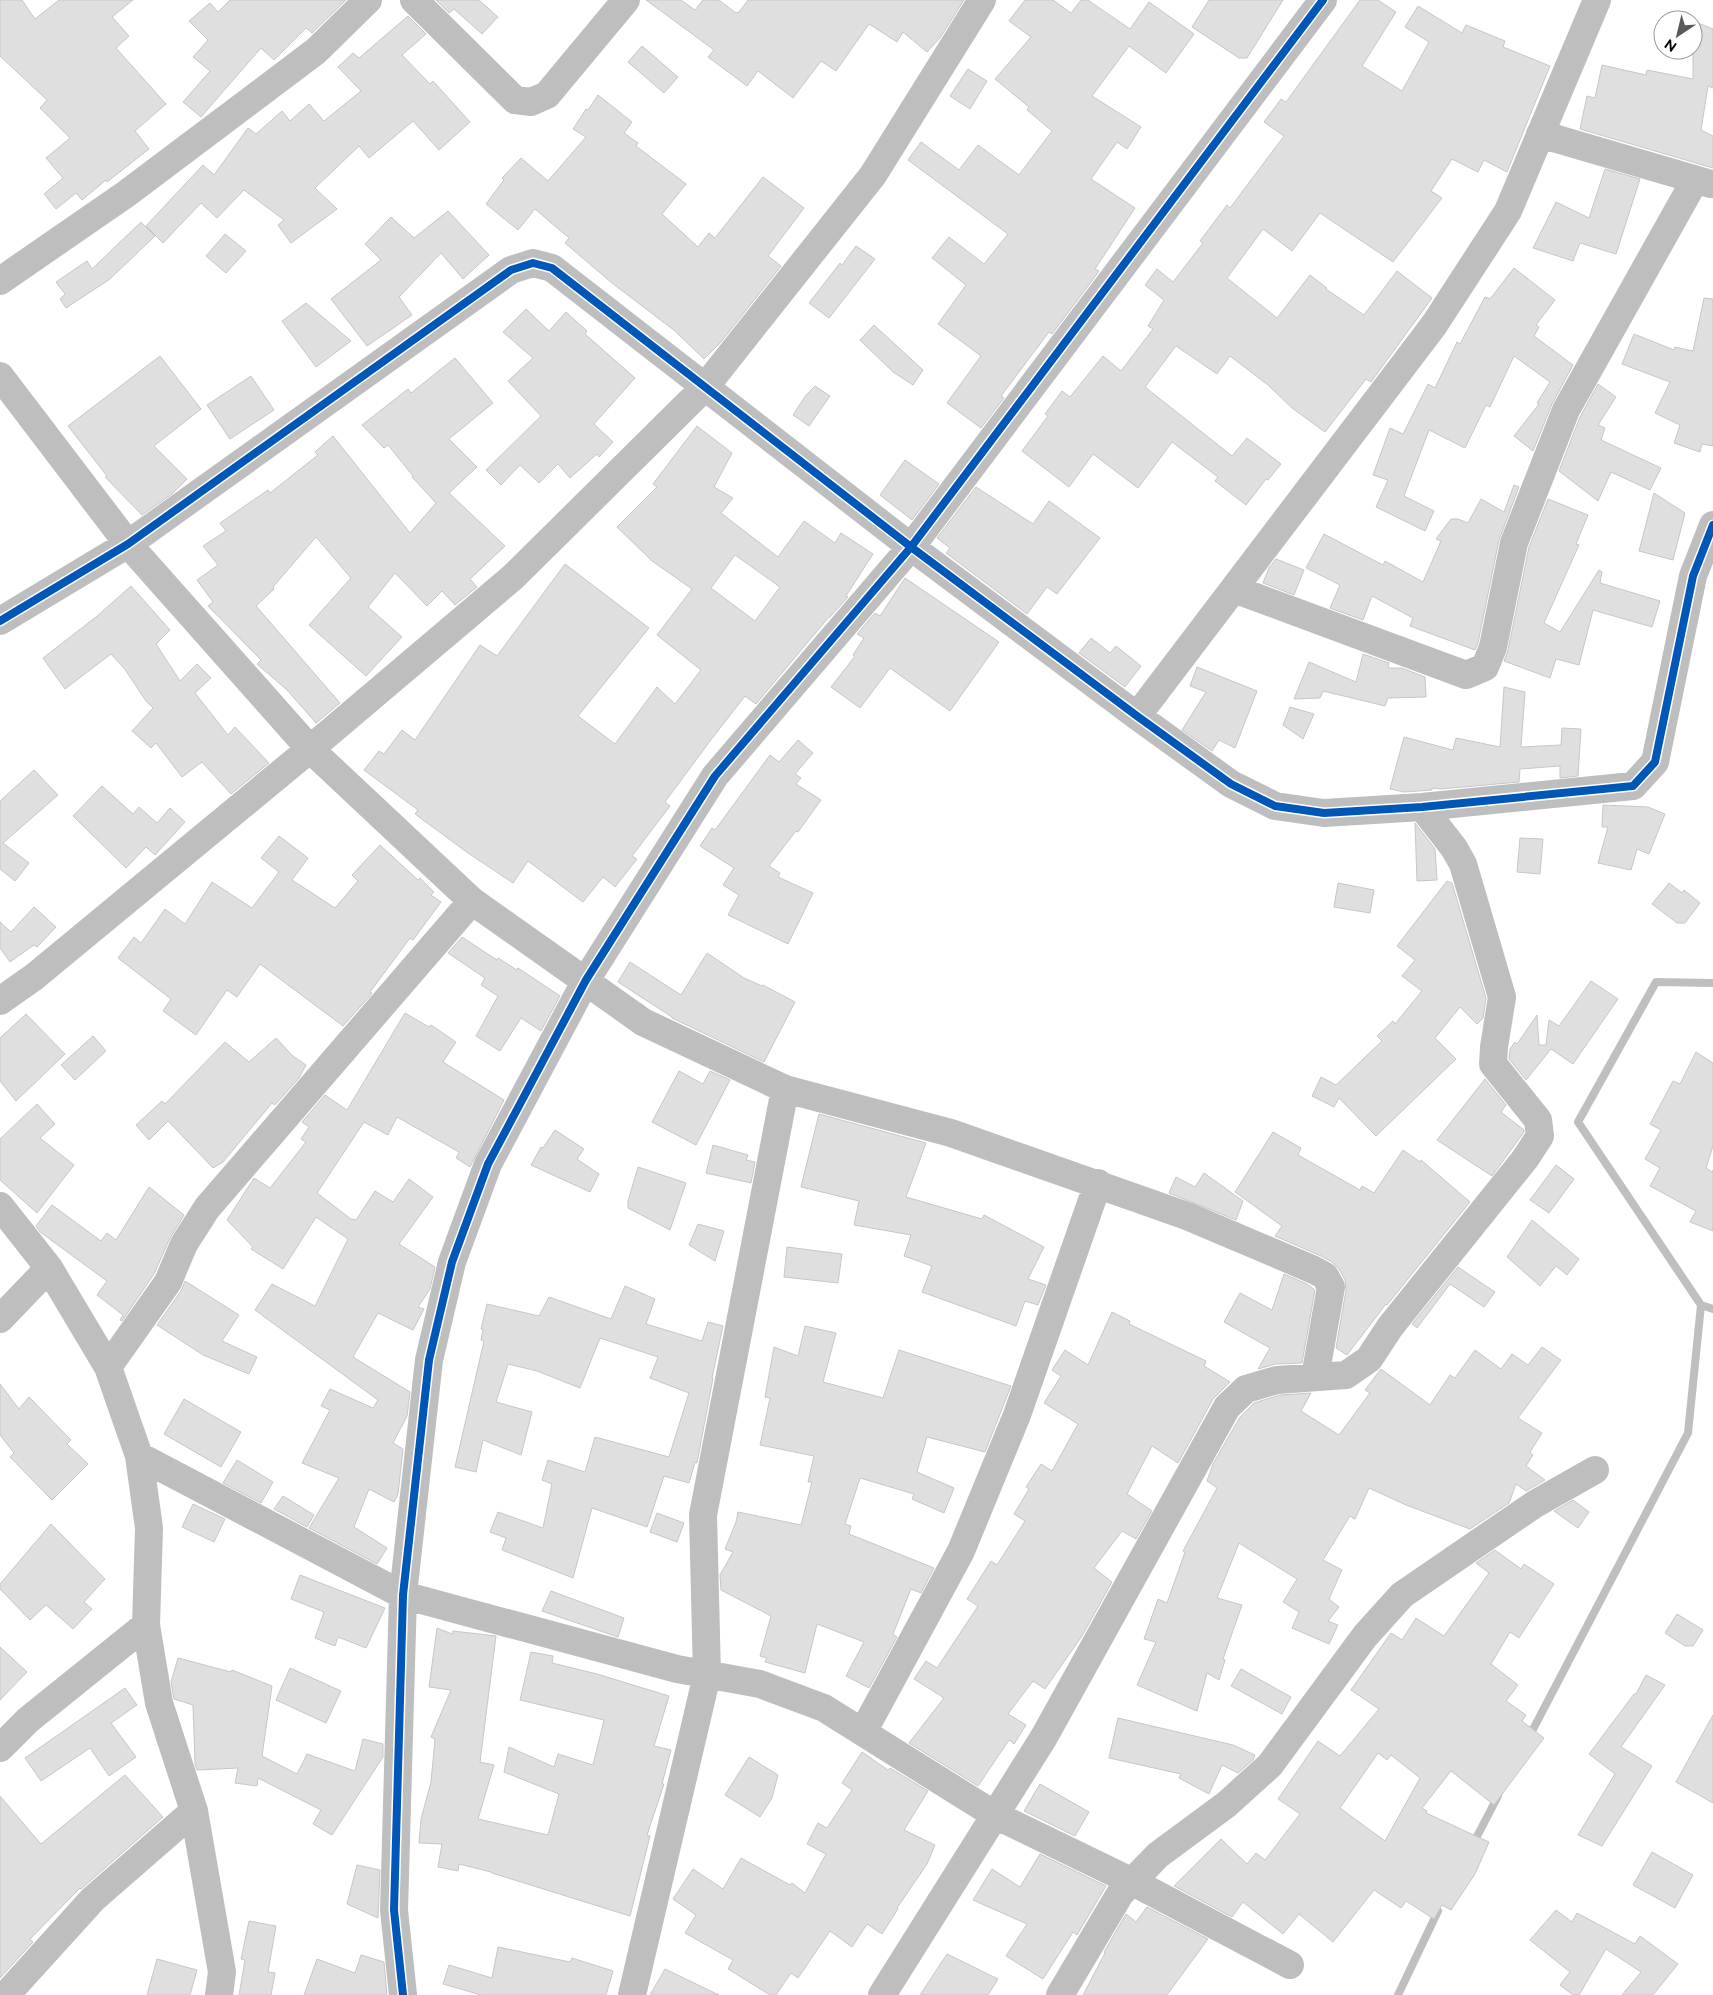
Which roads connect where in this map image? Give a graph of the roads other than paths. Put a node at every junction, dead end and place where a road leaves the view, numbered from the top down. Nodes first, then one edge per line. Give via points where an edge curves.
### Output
1 (368, 0) edge
2 (414, 0) edge
3 (626, 0) edge
4 (982, 0) edge
5 (1323, 0) edge
6 (1597, 0) edge
7 (1540, 134) junction
8 (1704, 182) edge
9 (0, 282) edge
10 (0, 376) edge
11 (704, 387) junction
12 (1713, 525) edge
13 (128, 544) junction
14 (911, 547) junction
15 (1234, 589) junction
16 (0, 621) edge
17 (1137, 716) junction
18 (310, 750) junction
19 (1422, 807) junction
20 (472, 901) junction
21 (586, 980) junction
22 (0, 1002) edge
23 (785, 1089) junction
24 (1098, 1183) junction
25 (0, 1206) edge
26 (49, 1268) junction
27 (0, 1320) edge
28 (108, 1366) junction
29 (1315, 1377) junction
30 (139, 1456) junction
31 (1595, 1470) dead end
32 (403, 1595) junction
33 (146, 1625) junction
34 (707, 1675) junction
35 (862, 1732) junction
36 (0, 1748) edge
37 (194, 1811) junction
38 (995, 1815) junction
39 (1133, 1882) junction
40 (1290, 1965) dead end
41 (6, 1995) edge
42 (219, 1995) edge
43 (403, 1995) edge
44 (632, 1995) edge
45 (882, 1995) edge
46 (1060, 1995) edge

1 - 9 street via 316,51 126,194
2 - 3 street via 515,100 531,102 547,95
4 - 11 street via 873,175
5 - 14 street
6 - 7 street
7 - 8 street
7 - 15 street via 1508,211 1434,325
8 - 15 street via 1566,410 1514,542 1493,647 1485,667 1466,675
10 - 13 street
11 - 13 street via 552,268 533,263 510,270
11 - 14 street
11 - 18 street via 513,577
12 - 19 street via 1693,576 1655,762 1633,786
13 - 16 street
13 - 18 street
14 - 17 street
14 - 21 street via 715,776
15 - 17 street
17 - 19 street via 1231,784 1275,806 1324,813
18 - 20 street
18 - 22 street
19 - 29 street via 1463,864 1497,976 1502,997 1493,1064 1538,1120 1540,1136 1390,1327 1369,1359 1346,1375
20 - 21 street
20 - 28 street via 207,1208 184,1244 168,1282
21 - 23 street via 643,1022
21 - 32 street via 488,1164 452,1262 429,1360
23 - 24 street via 951,1133
23 - 34 street via 703,1515
24 - 29 street via 1187,1216 1325,1276 1330,1287
24 - 35 street via 1017,1416 960,1551
25 - 26 street
26 - 27 street
26 - 28 street
28 - 30 street
29 - 38 street via 1277,1380 1246,1389 1227,1407 1044,1737
30 - 32 street
30 - 33 street via 149,1528
31 - 39 street via 1535,1504 1402,1595 1365,1636 1270,1765 1227,1804 1158,1855
32 - 34 street
32 - 43 street via 394,1910
33 - 36 street via 28,1720
33 - 37 street via 159,1703
34 - 35 street via 760,1684 824,1708
34 - 44 street
35 - 38 street
37 - 41 street via 93,1899
37 - 42 street via 222,1972
38 - 39 street
38 - 45 street
39 - 40 street
39 - 46 street via 1120,1894

